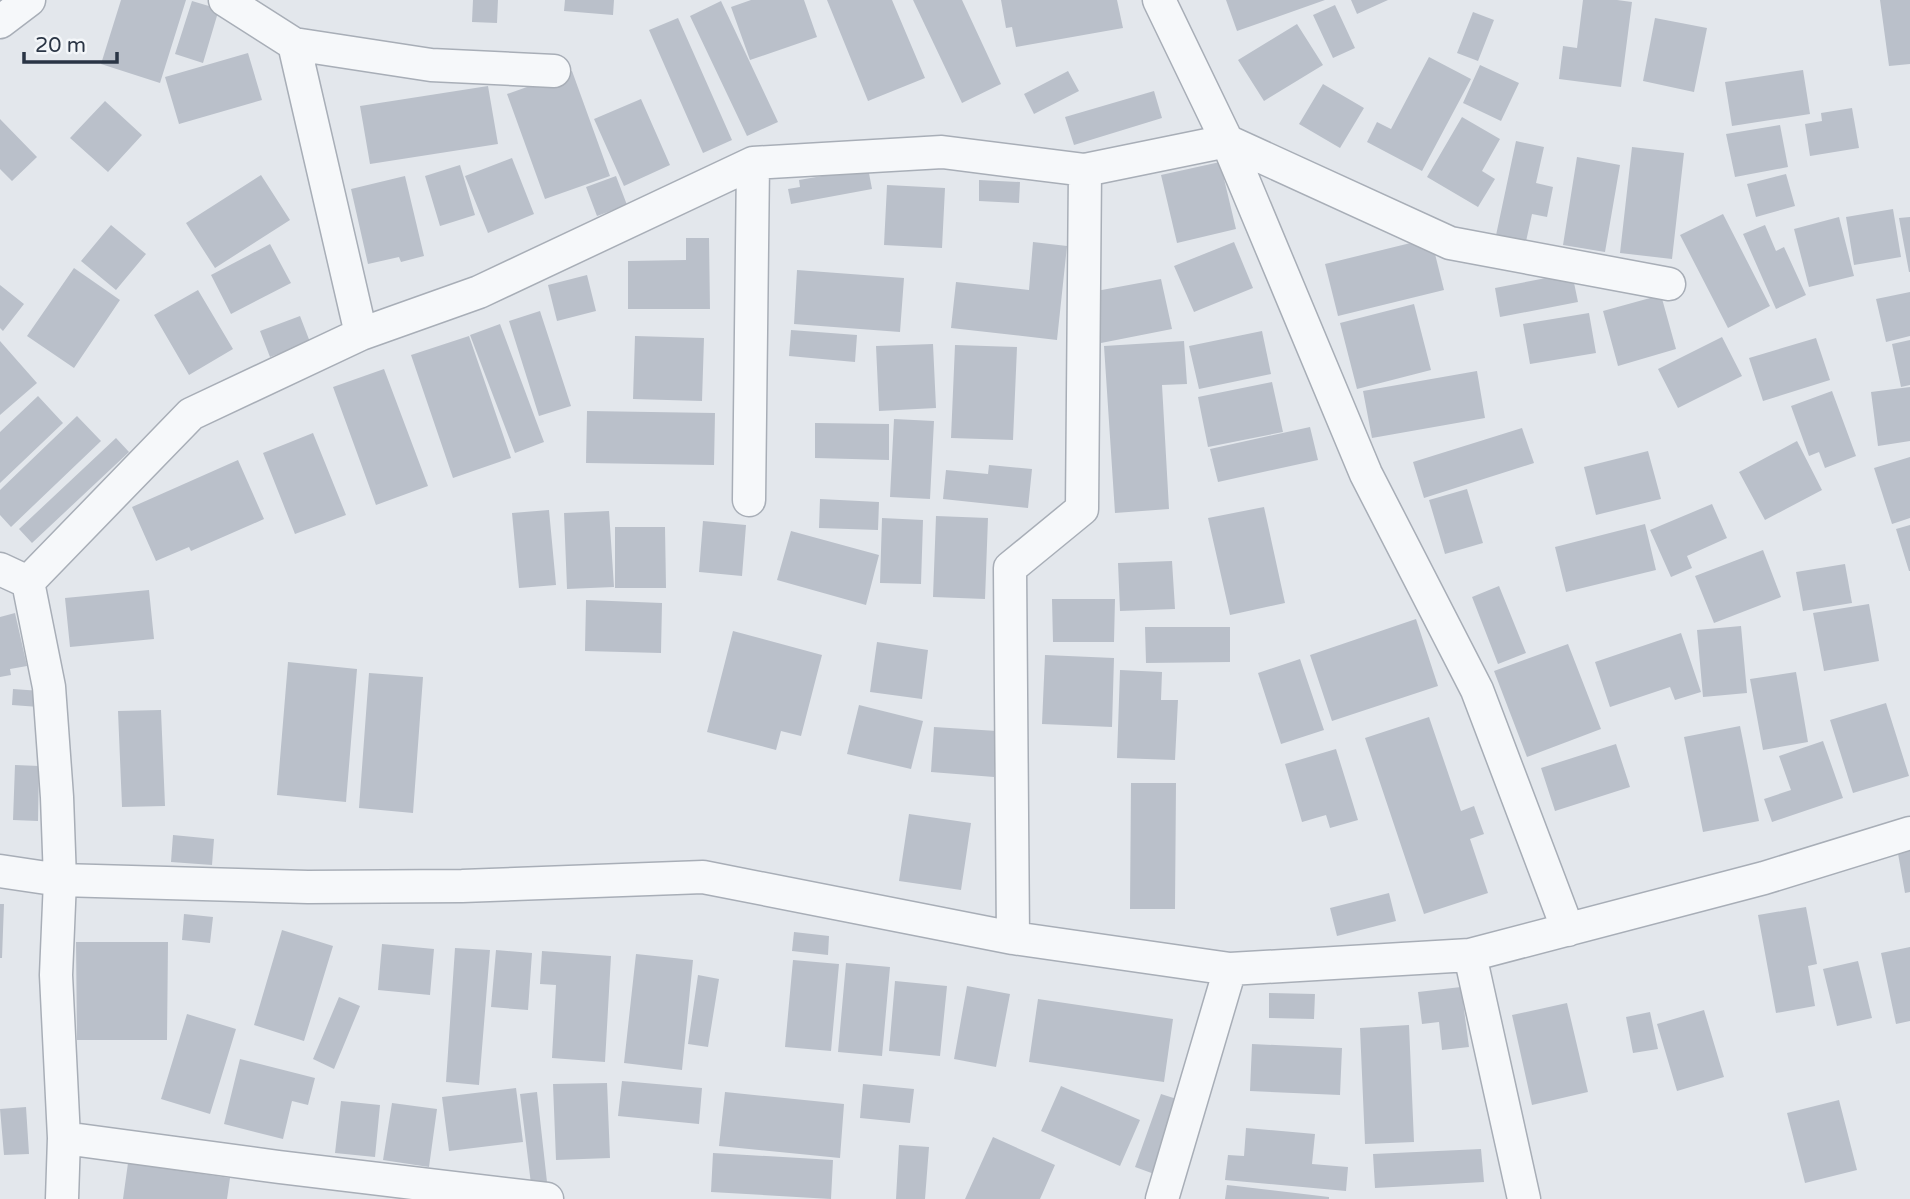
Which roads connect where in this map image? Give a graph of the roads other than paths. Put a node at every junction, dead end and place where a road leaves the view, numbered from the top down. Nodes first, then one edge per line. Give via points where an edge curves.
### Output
1 (29, 0) edge
2 (225, 0) edge
3 (1159, 0) edge
4 (0, 22) edge
5 (294, 44) junction
6 (554, 71) dead end
7 (1227, 141) junction
8 (753, 163) junction
9 (1085, 170) junction
10 (1669, 284) dead end
11 (361, 334) junction
12 (749, 500) dead end
13 (14, 576) edge
14 (1910, 833) edge
15 (0, 871) edge
16 (60, 880) junction
17 (1568, 930) junction
18 (1013, 938) junction
19 (1469, 956) junction
20 (1230, 970) junction
21 (64, 1138) junction
22 (62, 1199) edge
23 (547, 1199) edge
24 (1162, 1199) edge
25 (1524, 1199) edge

1 - 4 street
2 - 5 street
3 - 7 street
5 - 6 street via 431,65
5 - 11 street
7 - 9 street
7 - 10 street via 1450,243
7 - 17 street via 1366,474 1477,690
8 - 9 street via 942,152
8 - 11 street via 479,292
8 - 12 street
9 - 18 street via 1082,509 1010,568
11 - 13 street via 191,414
13 - 16 street via 49,687
14 - 17 street
15 - 16 street
16 - 18 street via 308,887 704,877
16 - 21 street via 56,975
17 - 19 street
18 - 20 street
19 - 20 street
19 - 25 street
20 - 24 street
21 - 22 street
21 - 23 street

